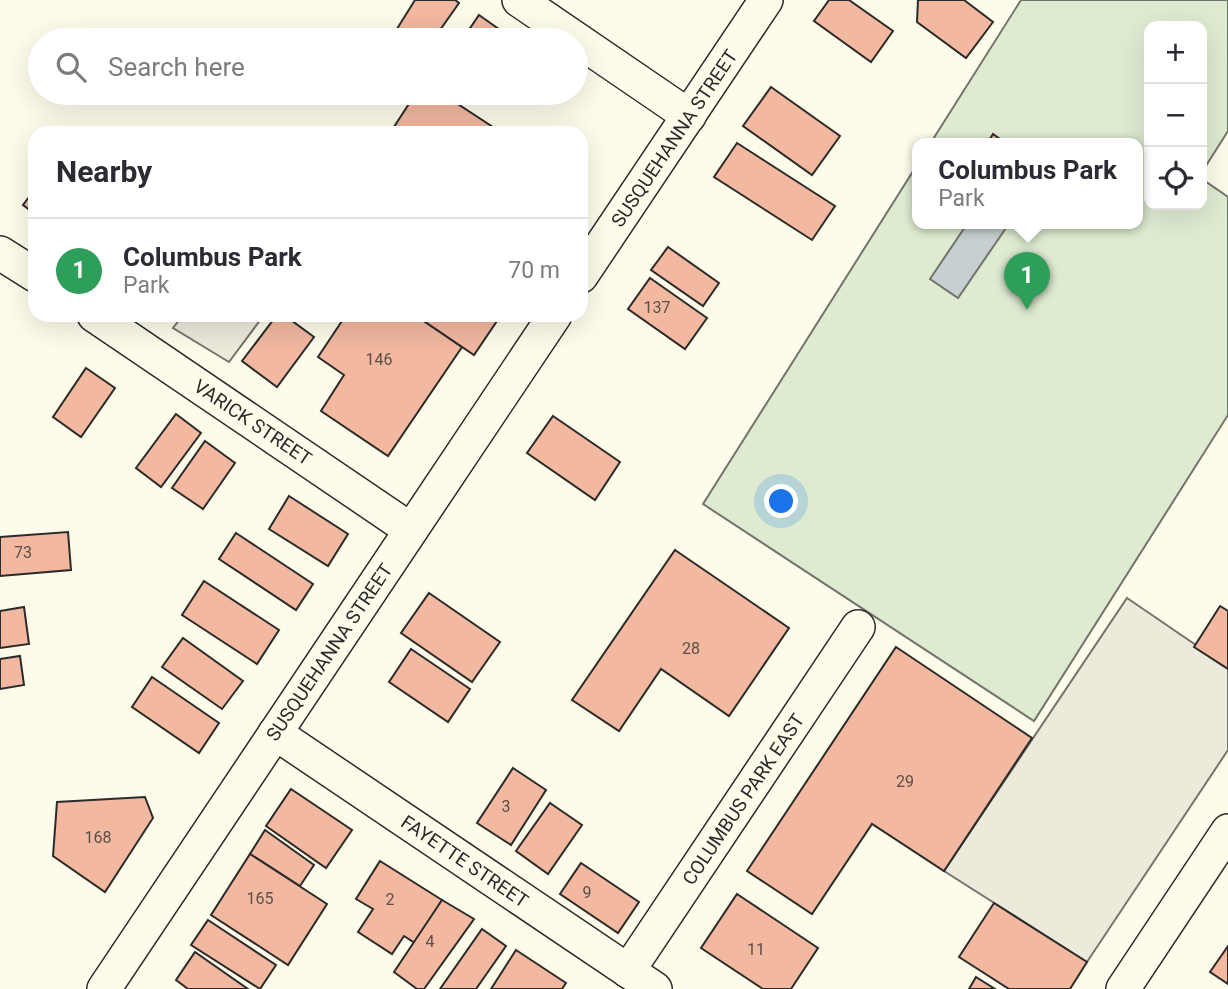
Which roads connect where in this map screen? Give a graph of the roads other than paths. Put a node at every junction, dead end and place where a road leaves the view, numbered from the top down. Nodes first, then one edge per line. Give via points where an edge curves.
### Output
1 (519, 0) edge
2 (766, 0) edge
3 (560, 28) edge
4 (588, 47) edge
5 (689, 116) junction
6 (0, 253) edge
7 (588, 266) edge
8 (28, 271) edge
9 (104, 322) edge
10 (550, 322) edge
11 (411, 530) junction
12 (858, 626) dead end
13 (275, 733) junction
14 (1228, 831) edge
15 (641, 980) edge
16 (104, 989) edge
17 (1123, 989) edge

1 - 3 street
2 - 5 street, SUSQUEHANNA STREET
4 - 5 street
5 - 7 street, SUSQUEHANNA STREET
6 - 8 street
9 - 11 street, VARICK STREET
10 - 11 street, SUSQUEHANNA STREET
11 - 13 street, SUSQUEHANNA STREET
12 - 15 street, COLUMBUS PARK EAST
13 - 15 street, FAYETTE STREET
13 - 16 street, SUSQUEHANNA STREET
14 - 17 street

